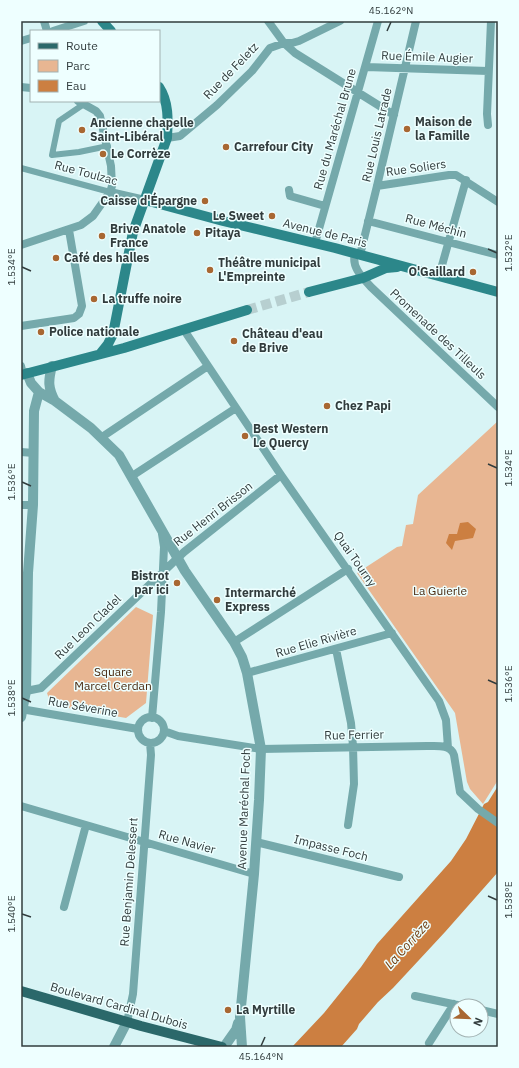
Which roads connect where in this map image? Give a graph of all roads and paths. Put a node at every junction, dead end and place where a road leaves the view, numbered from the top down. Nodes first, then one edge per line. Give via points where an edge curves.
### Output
1 (84, 21) edge
2 (102, 21) edge
3 (268, 21) edge
4 (340, 21) edge
5 (378, 21) edge
6 (416, 21) edge
7 (491, 21) edge
8 (56, 30) edge
9 (110, 30) edge
10 (284, 43) junction
11 (366, 67) junction
12 (405, 68) junction
13 (488, 71) junction
14 (160, 89) edge
15 (357, 93) junction
16 (81, 103) edge
17 (394, 116) junction
18 (488, 125) dead end
19 (167, 138) junction
20 (108, 146) junction
21 (21, 168) edge
22 (466, 180) junction
23 (377, 186) junction
24 (289, 190) dead end
25 (110, 192) junction
26 (144, 200) junction
27 (498, 202) edge
28 (325, 206) junction
29 (368, 221) junction
30 (69, 230) junction
31 (448, 242) junction
32 (315, 243) junction
33 (21, 244) edge
34 (357, 254) junction
35 (498, 255) edge
36 (406, 268) junction
37 (439, 276) junction
38 (363, 278) junction
39 (497, 289) edge
40 (309, 292) tunnel mouth
41 (247, 310) tunnel mouth
42 (21, 326) edge
43 (184, 330) junction
44 (100, 354) junction
45 (52, 366) junction
46 (208, 366) junction
47 (23, 372) edge
48 (39, 392) junction
49 (55, 401) junction
50 (497, 404) edge
51 (236, 408) junction
52 (102, 438) junction
53 (21, 452) edge
54 (34, 453) junction
55 (281, 475) junction
56 (132, 476) junction
57 (21, 505) edge
58 (33, 505) junction
59 (162, 529) junction
60 (177, 558) junction
61 (348, 570) junction
62 (25, 572) edge
63 (162, 572) junction
64 (392, 633) junction
65 (234, 642) junction
66 (336, 649) junction
67 (248, 673) junction
68 (26, 691) junction
69 (22, 711) edge
70 (152, 718) junction
71 (138, 729) junction
72 (164, 732) junction
73 (150, 743) junction
74 (353, 746) junction
75 (448, 748) junction
76 (260, 749) junction
77 (21, 806) edge
78 (498, 823) edge
79 (86, 825) junction
80 (348, 825) dead end
81 (144, 842) junction
82 (256, 842) junction
83 (254, 874) junction
84 (399, 878) dead end
85 (64, 907) dead end
86 (21, 991) edge
87 (415, 996) dead end
88 (449, 1003) edge
89 (240, 1017) junction
90 (449, 1017) edge
91 (127, 1022) junction
92 (429, 1043) dead end
93 (212, 1046) edge
94 (114, 1047) edge
95 (223, 1047) edge
96 (242, 1047) edge

1 - 8 street
2 - 9 main road
3 - 10 street
4 - 10 street, Rue de Feletz via 299,41
5 - 11 street, Rue du Maréchal Brune
6 - 12 street, Rue Louis Latrade
7 - 13 street, Rue Émile Augier
10 - 15 street via 295,53
10 - 19 street, Rue de Feletz via 270,48 233,90 180,136
11 - 12 street, Rue Émile Augier
11 - 15 street, Rue du Maréchal Brune
12 - 13 street, Rue Émile Augier
12 - 17 street, Rue Louis Latrade
13 - 18 street, Rue Émile Augier
14 - 19 main road via 166,103
15 - 17 street
15 - 28 street, Rue du Maréchal Brune
16 - 20 street via 96,110 100,116
16 - 20 street via 59,121 52,155
17 - 23 street, Rue Louis Latrade
19 - 26 main road
20 - 25 street via 112,186
21 - 25 street, Rue Toulzac
22 - 23 street, Rue Soliers via 449,175
22 - 27 street, Rue Soliers
22 - 31 street
23 - 29 street, Rue Louis Latrade
24 - 28 street via 290,196
25 - 26 street, Rue Toulzac
25 - 30 street via 93,216
26 - 32 main road, Avenue de Paris
26 - 44 main road via 134,232 113,334
28 - 32 street, Rue du Maréchal Brune
29 - 31 street, Rue Méchin
29 - 34 street, Rue Louis Latrade
30 - 33 street
30 - 42 street via 81,295 82,306 79,314 74,318
31 - 35 street, Rue Méchin
31 - 37 street
32 - 34 main road, Avenue de Paris
34 - 36 main road, Avenue de Paris
34 - 38 street, Promenade des Tilleuls via 354,258 356,267
36 - 37 main road, Avenue de Paris
36 - 38 main road via 386,268
37 - 39 main road, Avenue de Paris
38 - 40 main road
38 - 50 street, Promenade des Tilleuls
41 - 43 main road
43 - 44 main road
43 - 46 street, Quai Tourny
44 - 45 main road
45 - 47 main road
45 - 49 street via 49,385
46 - 51 street, Quai Tourny
46 - 52 street
47 - 48 street, Avenue Maréchal Foch
48 - 49 street, Avenue Maréchal Foch
48 - 54 street via 34,411
49 - 52 street, Avenue Maréchal Foch
51 - 55 street, Quai Tourny
51 - 56 street
52 - 56 street, Avenue Maréchal Foch via 119,455
53 - 54 street
54 - 58 street
55 - 60 street, Rue Henri Brisson
55 - 61 street, Quai Tourny
56 - 59 street, Avenue Maréchal Foch
57 - 58 street
58 - 62 street
59 - 60 street, Avenue Maréchal Foch
59 - 63 street, Avenue Maréchal Foch
60 - 63 street, Rue Henri Brisson
60 - 65 street, Avenue Maréchal Foch
61 - 64 street, Quai Tourny
61 - 65 street
62 - 68 street
63 - 68 street, Rue Leon Cladel via 42,688
63 - 70 street
64 - 66 street, Rue Elie Rivière
64 - 75 street, Quai Tourny via 439,701 446,720
65 - 67 street, Avenue Maréchal Foch
66 - 67 street, Rue Elie Rivière
66 - 74 street via 351,723
67 - 76 street, Avenue Maréchal Foch
68 - 69 street
69 - 71 street, Rue Séverine
70 - 71 street via 142,722
70 - 72 street via 159,721
71 - 73 street via 140,737
72 - 73 street via 160,739
72 - 76 street
73 - 81 street, Rue Benjamin Delessert
74 - 75 street, Rue Ferrier
74 - 76 street, Rue Ferrier
74 - 80 street via 354,784
75 - 78 street, Quai Tourny via 453,751 460,792
76 - 82 street, Avenue Maréchal Foch
77 - 79 street, Rue Navier
79 - 81 street, Rue Navier
79 - 85 street
81 - 83 street, Rue Navier
81 - 91 street, Rue Benjamin Delessert via 133,994
82 - 83 street, Avenue Maréchal Foch
82 - 84 street, Impasse Foch
83 - 89 street, Avenue Maréchal Foch
86 - 91 main road, Boulevard Cardinal Dubois
87 - 88 street
89 - 95 street, Avenue Maréchal Foch via 236,1030
89 - 96 street, Avenue Maréchal Foch
90 - 92 street
91 - 93 main road, Boulevard Cardinal Dubois
91 - 94 street
93 - 95 main road, Boulevard Cardinal Dubois

